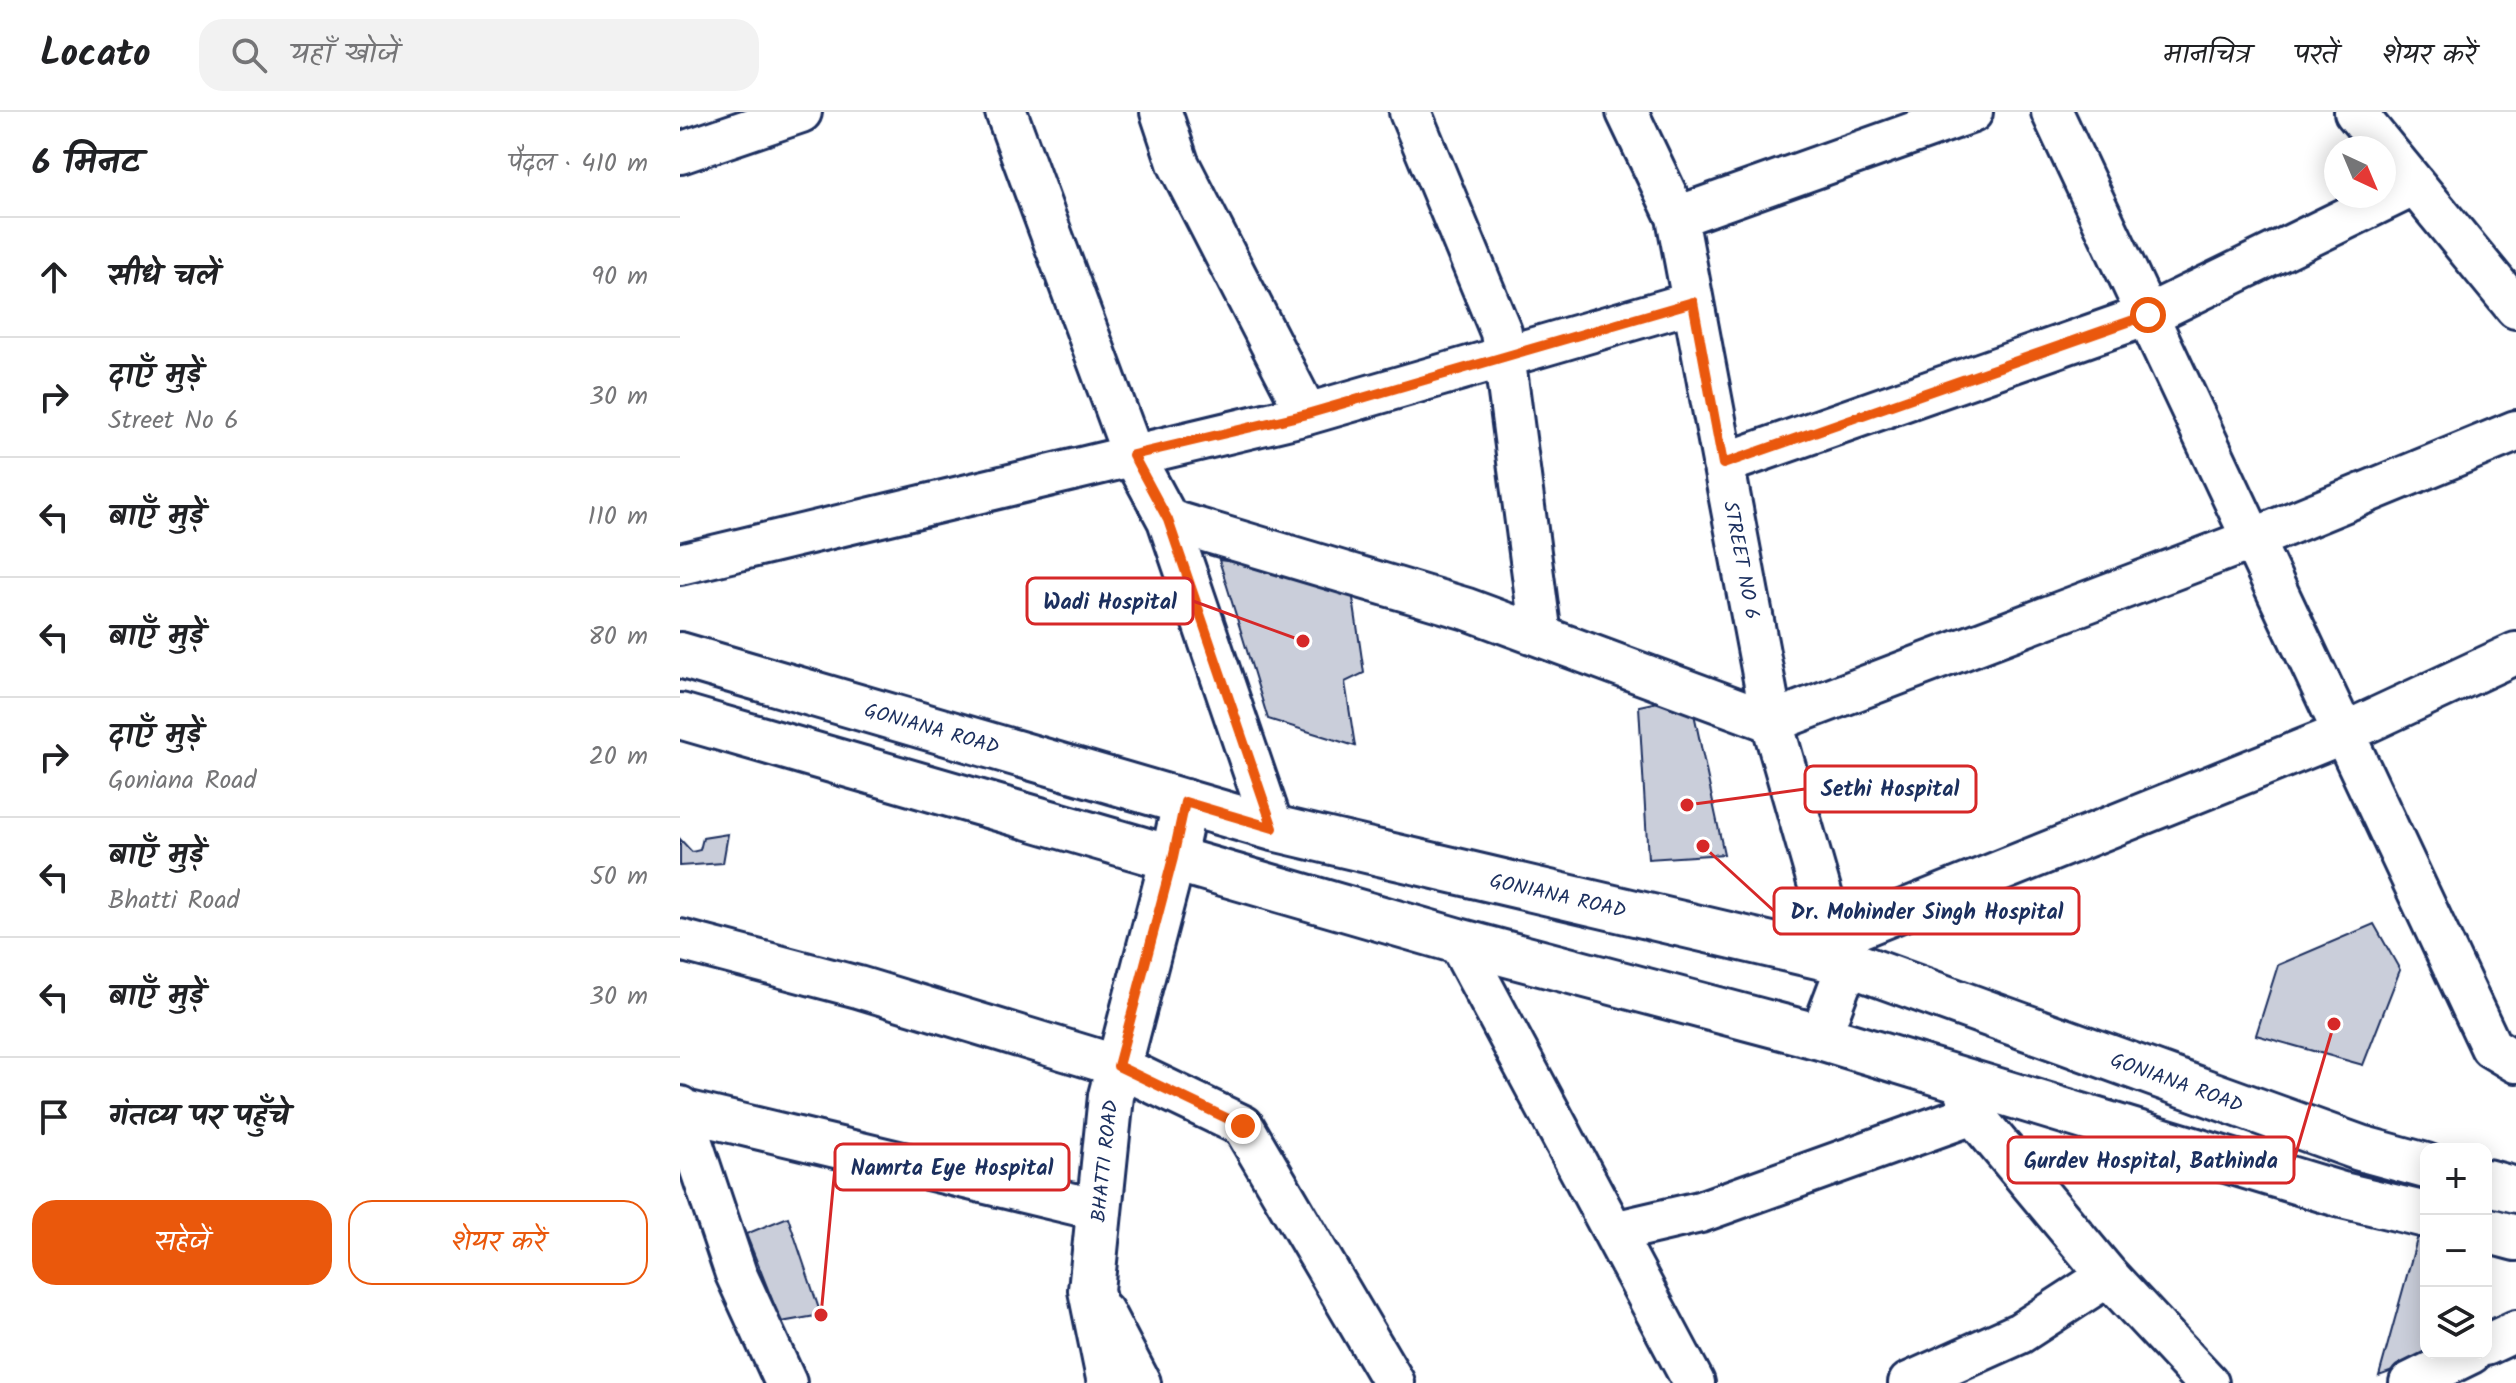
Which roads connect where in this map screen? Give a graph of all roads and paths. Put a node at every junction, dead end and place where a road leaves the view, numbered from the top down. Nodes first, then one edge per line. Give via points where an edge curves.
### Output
1 (801, 112) edge
2 (1006, 112) edge
3 (1161, 112) edge
4 (1410, 112) edge
5 (1627, 112) edge
6 (2052, 112) edge
7 (2355, 112) edge
8 (1951, 115) edge
9 (680, 153) edge
10 (2415, 185) junction
11 (1677, 217) junction
12 (1693, 302) junction
13 (2516, 308) edge
14 (2148, 315) junction
15 (1506, 356) junction
16 (1307, 414) junction
17 (2516, 431) edge
18 (1133, 455) junction
19 (1723, 464) junction
20 (1168, 520) junction
21 (2253, 539) junction
22 (680, 564) edge
23 (1541, 636) junction
24 (2516, 653) edge
25 (680, 655) edge
26 (680, 716) edge
27 (1772, 722) junction
28 (2344, 733) junction
29 (1185, 802) junction
30 (1273, 828) junction
31 (1173, 858) junction
32 (680, 940) edge
33 (1458, 941) junction
34 (1841, 950) junction
35 (1820, 1037) junction
36 (2516, 1062) edge
37 (1118, 1066) junction
38 (1967, 1097) junction
39 (680, 1108) edge
40 (2420, 1164) edge
41 (2492, 1184) edge
42 (2516, 1190) edge
43 (1099, 1210) junction
44 (2420, 1214) edge
45 (1614, 1232) junction
46 (2492, 1232) edge
47 (2516, 1238) edge
48 (2108, 1276) junction
49 (1091, 1290) junction
50 (2516, 1331) edge
51 (2492, 1342) edge
52 (2459, 1359) edge
53 (786, 1383) edge
54 (1110, 1383) edge
55 (1140, 1383) edge
56 (1394, 1383) edge
57 (1694, 1383) edge
58 (1909, 1383) edge
59 (2208, 1383) edge
60 (2410, 1383) edge

1 - 9 street
2 - 18 street
3 - 16 street via 1178,163
4 - 15 street via 1501,332
5 - 11 street, STREET NO 6
6 - 14 street
7 - 10 street
8 - 11 street
10 - 13 street
10 - 14 street
11 - 12 street, STREET NO 6
12 - 15 street
12 - 19 street, STREET NO 6
14 - 19 street
14 - 21 street
15 - 16 street
15 - 23 street
16 - 18 street
17 - 21 street
18 - 20 street
18 - 22 street
19 - 27 street, STREET NO 6
20 - 23 street
20 - 30 street
21 - 27 street
21 - 28 street
23 - 27 street
24 - 28 street
25 - 29 main road, GONIANA ROAD
26 - 31 main road
27 - 34 street, STREET NO 6
28 - 34 street
28 - 36 street via 2491,1047
29 - 30 main road, GONIANA ROAD
29 - 31 main road, BHATTI ROAD
30 - 34 main road, GONIANA ROAD
31 - 33 main road
31 - 37 main road, BHATTI ROAD
32 - 37 street via 858,987
33 - 35 main road
33 - 45 street
34 - 35 street
34 - 40 main road, GONIANA ROAD via 2360,1148
35 - 38 main road
37 - 43 main road, BHATTI ROAD
37 - 56 street via 1243,1126
38 - 44 main road
38 - 45 street via 1700,1212
38 - 48 street
39 - 43 street
39 - 53 street via 736,1274
41 - 42 main road
43 - 49 main road, BHATTI ROAD
45 - 57 street
46 - 47 main road
48 - 58 street via 2020,1333
48 - 59 street
49 - 54 main road, BHATTI ROAD
49 - 55 street
50 - 51 street
52 - 60 street

